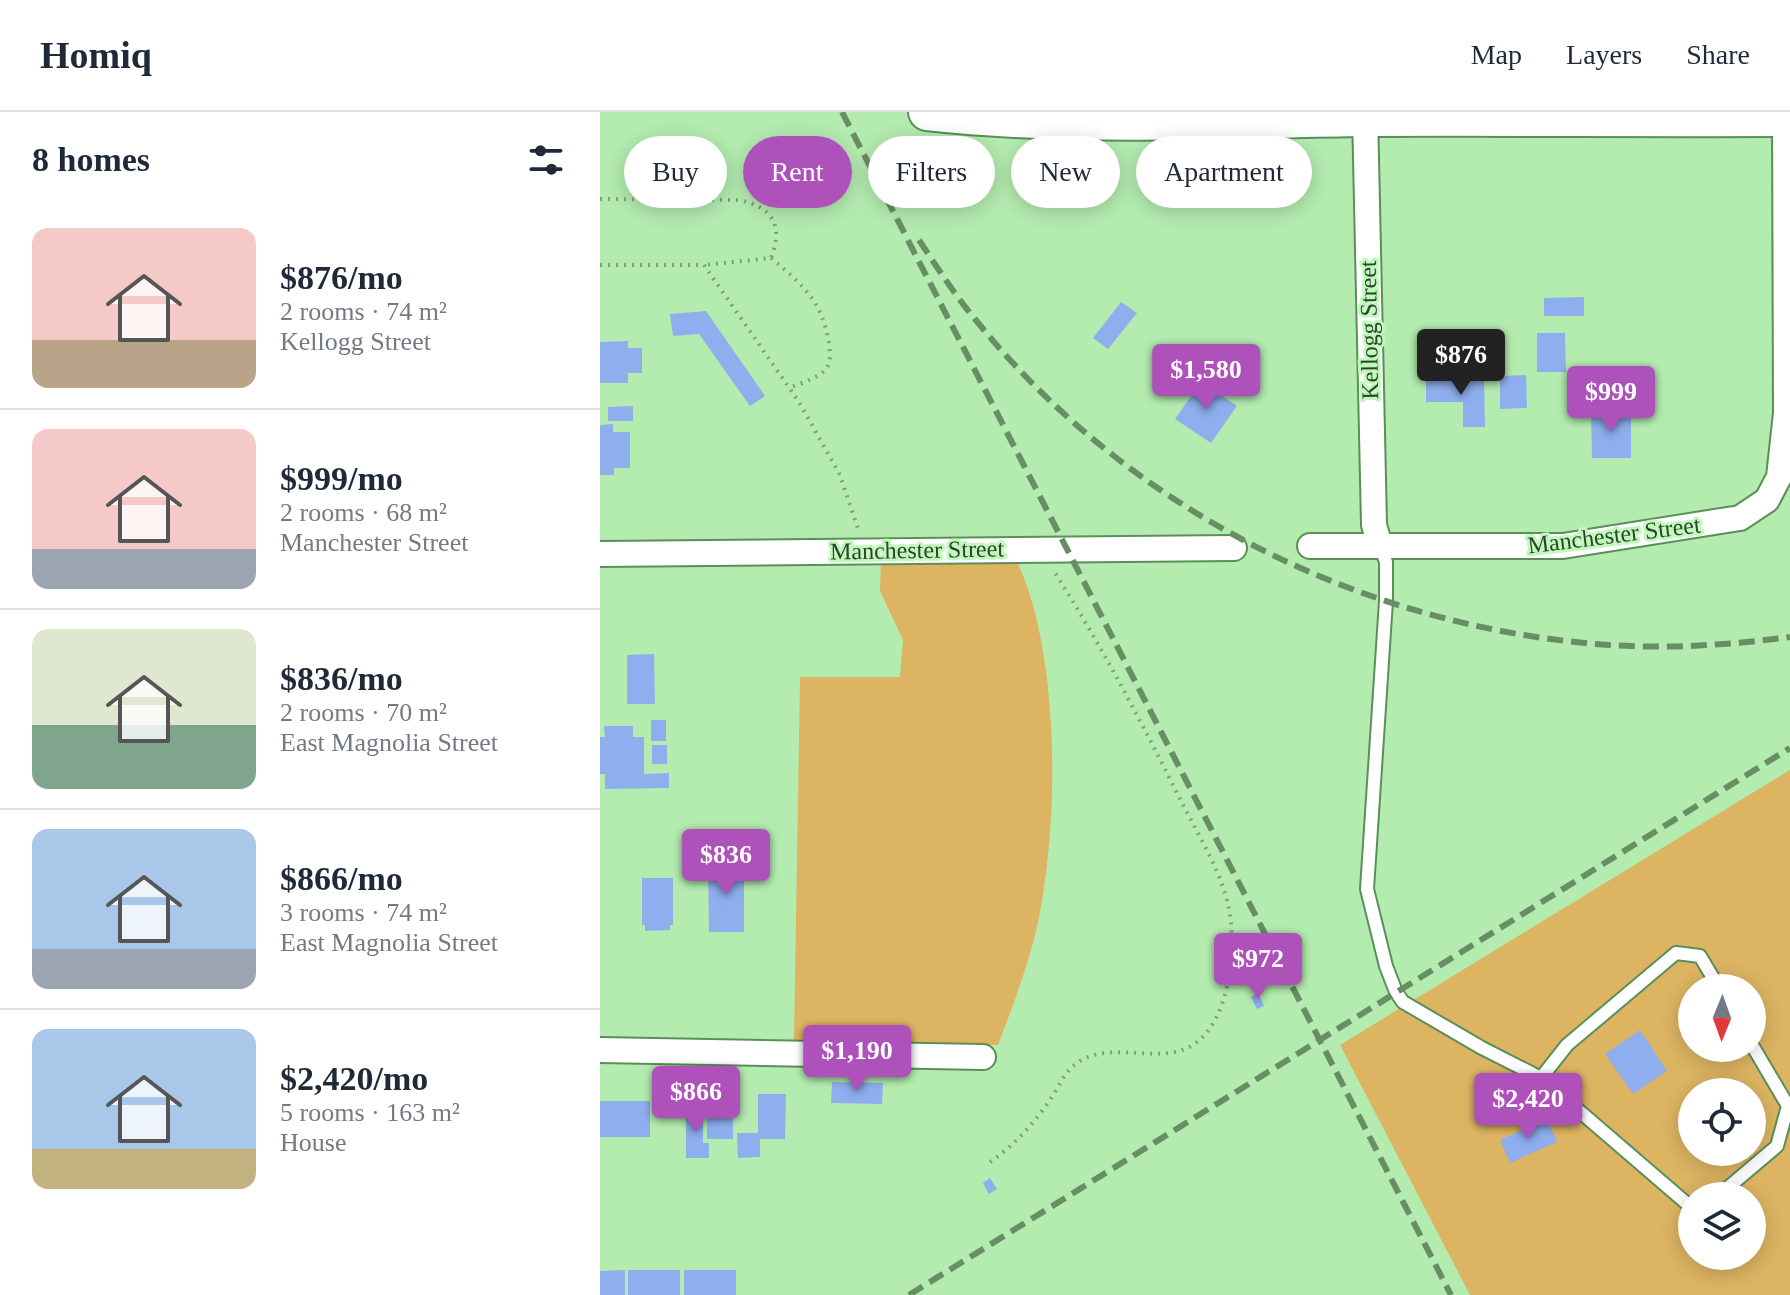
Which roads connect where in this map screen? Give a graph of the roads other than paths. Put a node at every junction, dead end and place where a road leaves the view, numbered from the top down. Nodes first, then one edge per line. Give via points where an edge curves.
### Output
1 (927, 112) edge
2 (1365, 115) edge
3 (994, 116) edge
4 (1787, 116) edge
5 (1310, 546) dead end
6 (1380, 546) junction
7 (1234, 548) dead end
8 (600, 554) edge
9 (1711, 974) edge
10 (600, 1050) edge
11 (983, 1057) dead end
12 (1762, 1062) edge
13 (1541, 1078) junction
14 (1735, 1182) edge
15 (1678, 1196) edge

1 - 3 main road
2 - 3 main road via 1098,123
2 - 4 main road
2 - 6 street, Kellogg Street via 1374,525
4 - 6 street, Manchester Street via 1786,413 1779,477 1767,500 1740,518 1563,546
5 - 6 street, Manchester Street
6 - 13 lane via 1386,562 1386,601 1367,889 1386,966 1403,1002
7 - 8 street, Manchester Street
9 - 13 lane via 1700,956 1676,953 1567,1045
10 - 11 street
12 - 14 lane via 1788,1106 1777,1146
13 - 15 lane

